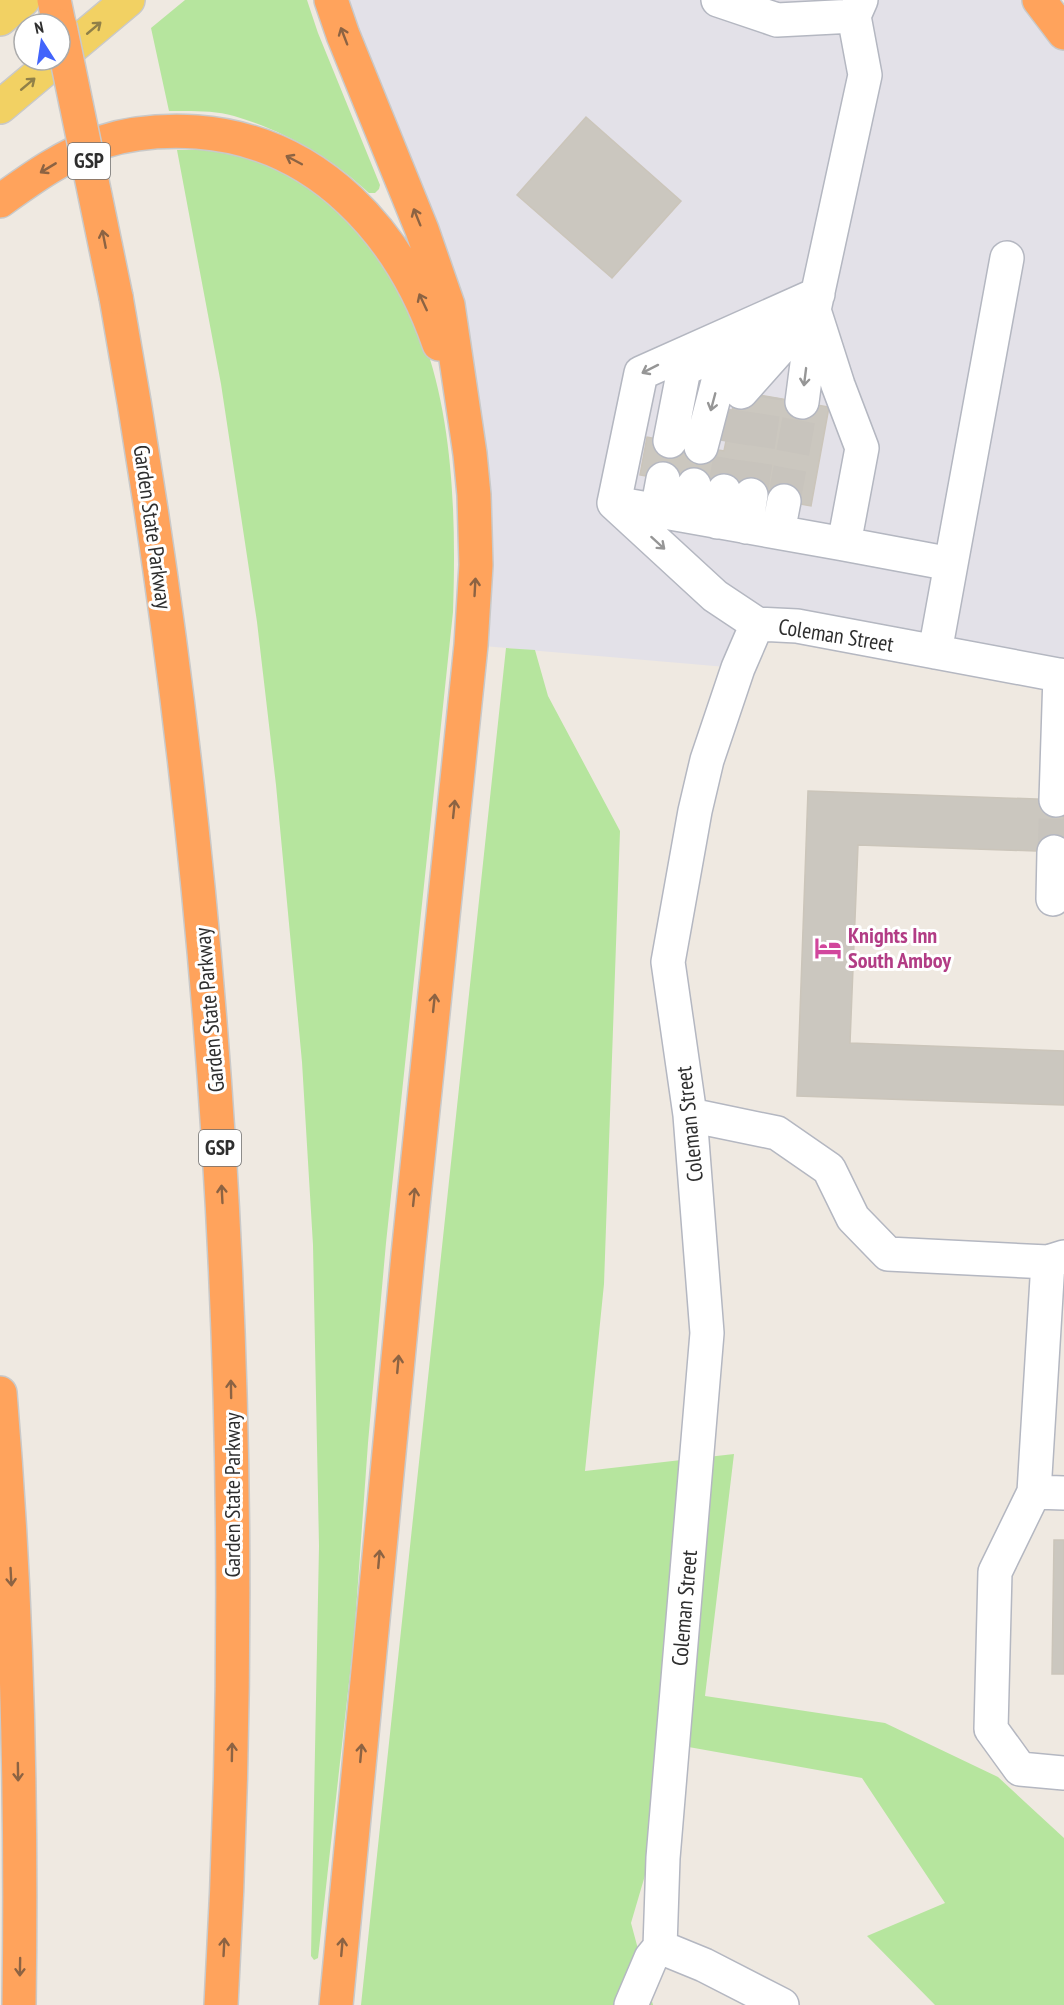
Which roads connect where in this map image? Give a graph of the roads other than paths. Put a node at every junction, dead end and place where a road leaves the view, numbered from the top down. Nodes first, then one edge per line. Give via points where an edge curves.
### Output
1 (23, 0) edge
2 (128, 0) edge
3 (331, 0) edge
4 (718, 0) edge
5 (1039, 0) edge
6 (858, 8) edge
7 (0, 19) edge
8 (1064, 33) edge
9 (72, 47) edge
10 (42, 72) edge
11 (70, 72) edge
12 (0, 107) edge
13 (0, 201) edge
14 (1006, 258) dead end
15 (816, 302) junction
16 (753, 394) tunnel mouth
17 (802, 402) tunnel mouth
18 (464, 416) junction
19 (686, 444) dead end
20 (784, 501) tunnel mouth
21 (614, 503) junction
22 (778, 532) junction
23 (844, 544) junction
24 (951, 564) junction
25 (757, 624) junction
26 (935, 652) junction
27 (1062, 675) edge
28 (1056, 800) tunnel mouth
29 (1054, 852) tunnel mouth
30 (1053, 899) dead end
31 (690, 1115) junction
32 (1056, 1260) edge
33 (0, 1393) edge
34 (1049, 1493) edge
35 (1064, 1773) edge
36 (660, 1947) junction
37 (19, 2005) edge
38 (221, 2005) edge
39 (336, 2005) edge
40 (631, 2005) edge
41 (782, 2005) edge

1 - 7 main road
9 -> 2 main road
18 -> 3 highway via 448,305
4 - 6 street via 777,20
5 - 8 highway
6 - 15 street via 865,75
12 -> 10 main road
38 -> 11 highway, Garden State Parkway / GSP, bridge via 232,1753 233,1506 219,1126 185,755 152,512 116,297
18 -> 13 highway via 429,317 395,253 346,196 294,160 238,138 208,133 123,136 75,153
14 - 24 street
15 - 16 street
15 -> 17 street
15 -> 19 street via 720,374
15 -> 21 street via 641,373
15 - 23 street via 838,385 862,448
39 -> 18 highway via 473,617 476,530
20 - 22 street
21 - 22 street via 705,503
21 -> 25 street via 716,596
22 - 23 street
23 - 24 street
24 - 26 street
25 - 26 street, Coleman Street via 797,626
25 - 31 street, Coleman Street via 708,760 695,810 668,962
26 - 27 street, Coleman Street
27 - 28 street
29 - 30 street
31 - 32 street via 777,1134 829,1169 853,1218 888,1254
31 - 36 street, Coleman Street via 707,1332 663,1858
32 - 34 street
33 -> 37 highway via 16,1692
34 - 35 street via 995,1572 991,1729 1020,1769
36 - 40 street via 651,1958
36 - 41 street

